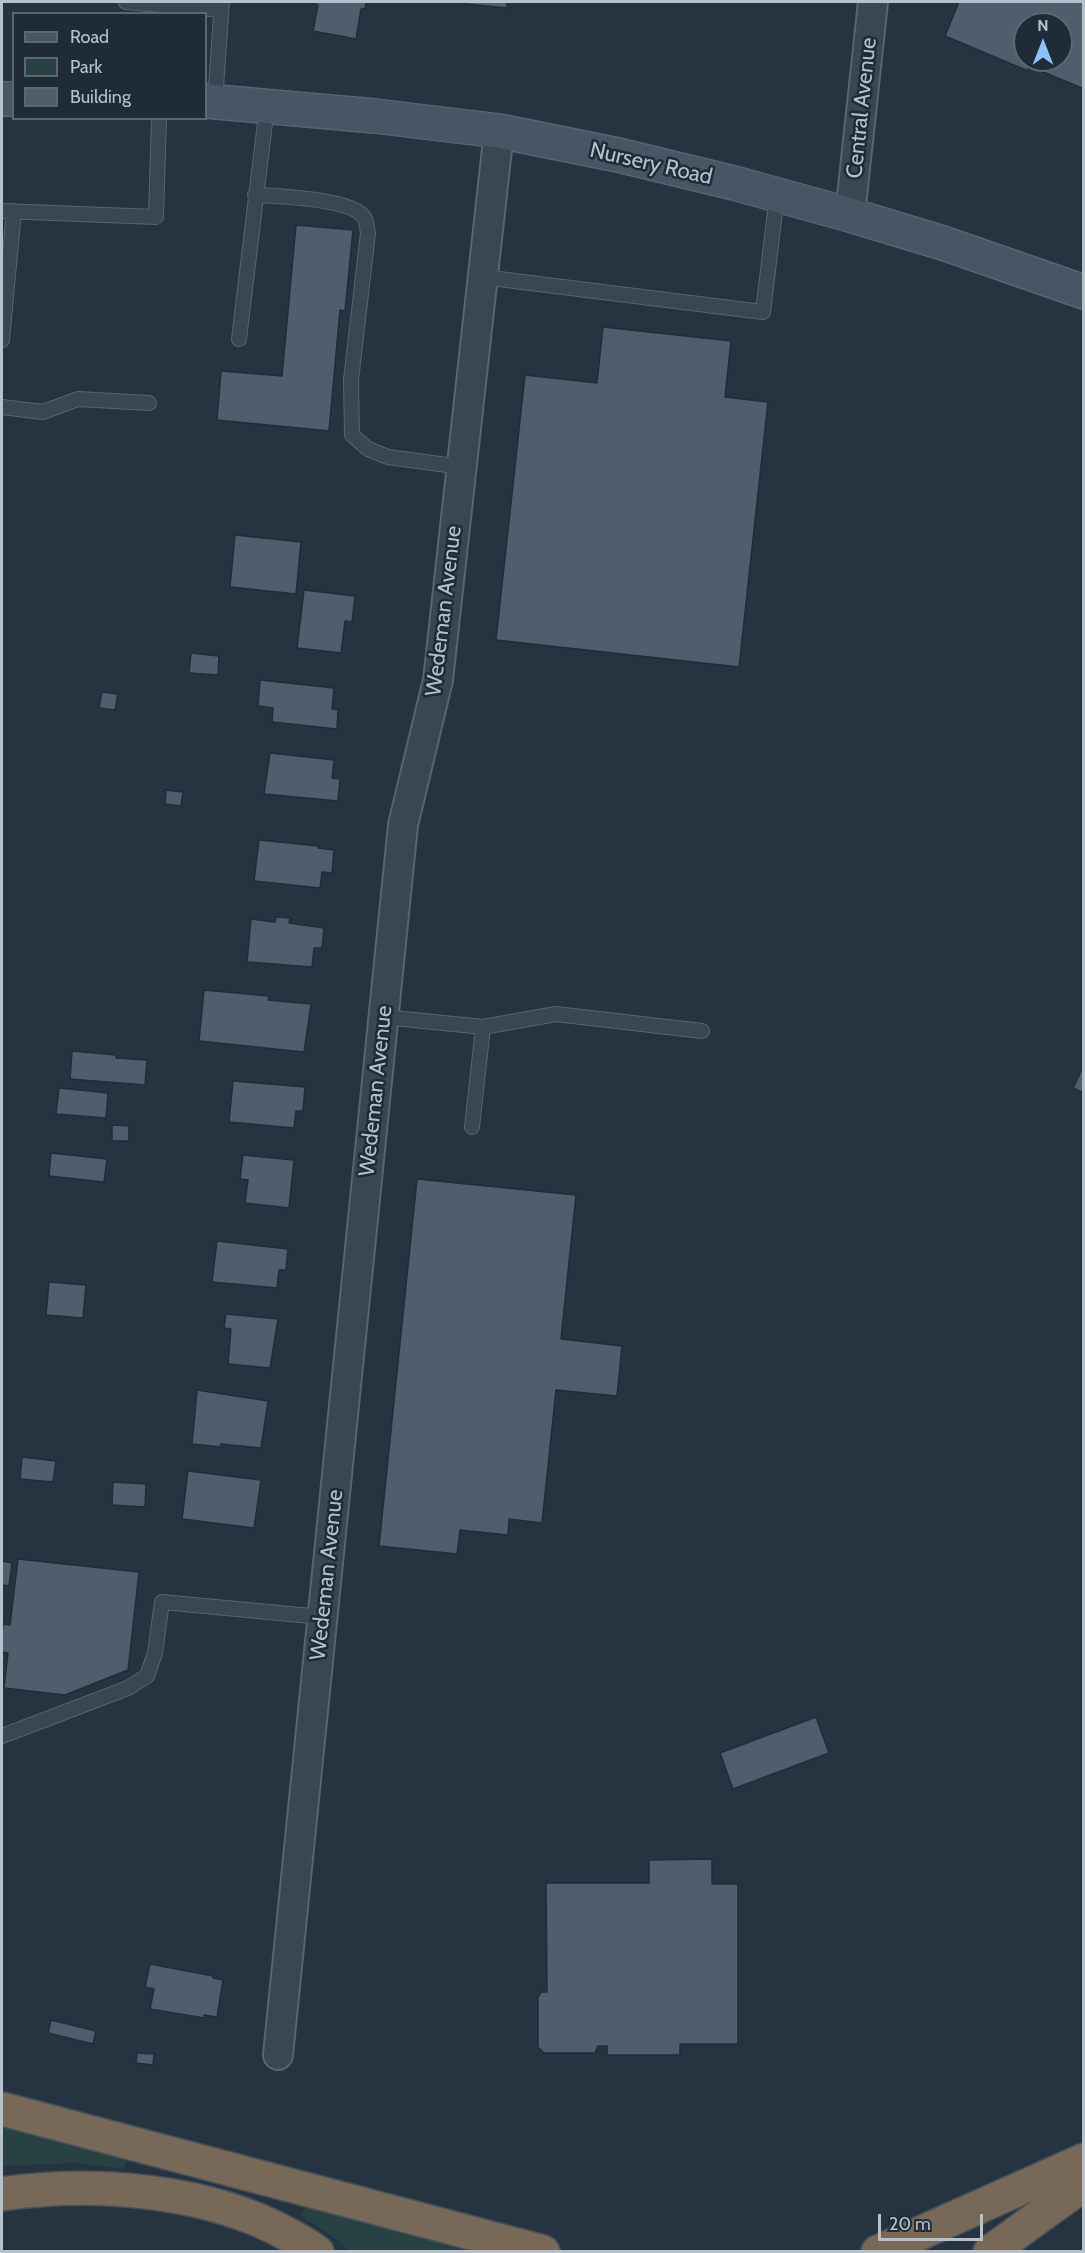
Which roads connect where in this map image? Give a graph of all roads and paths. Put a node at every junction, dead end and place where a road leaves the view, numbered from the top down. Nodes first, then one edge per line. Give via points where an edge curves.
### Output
1 (126, 2) edge
2 (873, 2) edge
3 (221, 6) edge
4 (210, 101) edge
5 (267, 106) junction
6 (159, 120) edge
7 (499, 131) junction
8 (255, 195) junction
9 (777, 195) junction
10 (8, 211) edge
11 (850, 214) junction
12 (483, 277) junction
13 (1083, 292) edge
14 (239, 339) dead end
15 (2, 340) edge
16 (149, 403) dead end
17 (2, 406) edge
18 (462, 467) junction
19 (384, 1017) junction
20 (483, 1027) junction
21 (702, 1031) dead end
22 (472, 1127) dead end
23 (322, 1617) junction
24 (2, 1736) edge
25 (278, 2055) dead end
26 (2, 2109) edge
27 (1083, 2160) edge
28 (1083, 2184) edge
29 (2, 2194) edge
30 (317, 2252) edge
31 (543, 2252) edge
32 (878, 2252) edge
33 (990, 2252) edge

1 - 3 lane
2 - 11 street, Central Avenue
3 - 4 lane
4 - 5 main road, Nursery Road
5 - 7 main road, Nursery Road
5 - 8 lane
6 - 10 lane via 156,217
7 - 9 main road, Nursery Road via 618,155
7 - 12 street, Wedeman Avenue
8 - 14 lane
8 - 18 lane via 292,196 353,207 365,217 369,233 351,381 352,435 369,449 388,457
9 - 11 main road, Nursery Road
9 - 12 lane via 763,312
10 - 15 lane
11 - 13 main road, Nursery Road
12 - 18 street, Wedeman Avenue
16 - 17 lane via 78,399 43,412
18 - 19 street, Wedeman Avenue via 438,680 403,825
19 - 20 lane
19 - 23 street, Wedeman Avenue
20 - 21 lane via 556,1014
20 - 22 lane
23 - 24 lane via 162,1602 155,1653 147,1676 128,1688
23 - 25 street, Wedeman Avenue
26 - 31 highway
27 - 32 highway
28 - 33 highway
29 - 30 highway via 103,2189 166,2194 268,2223

